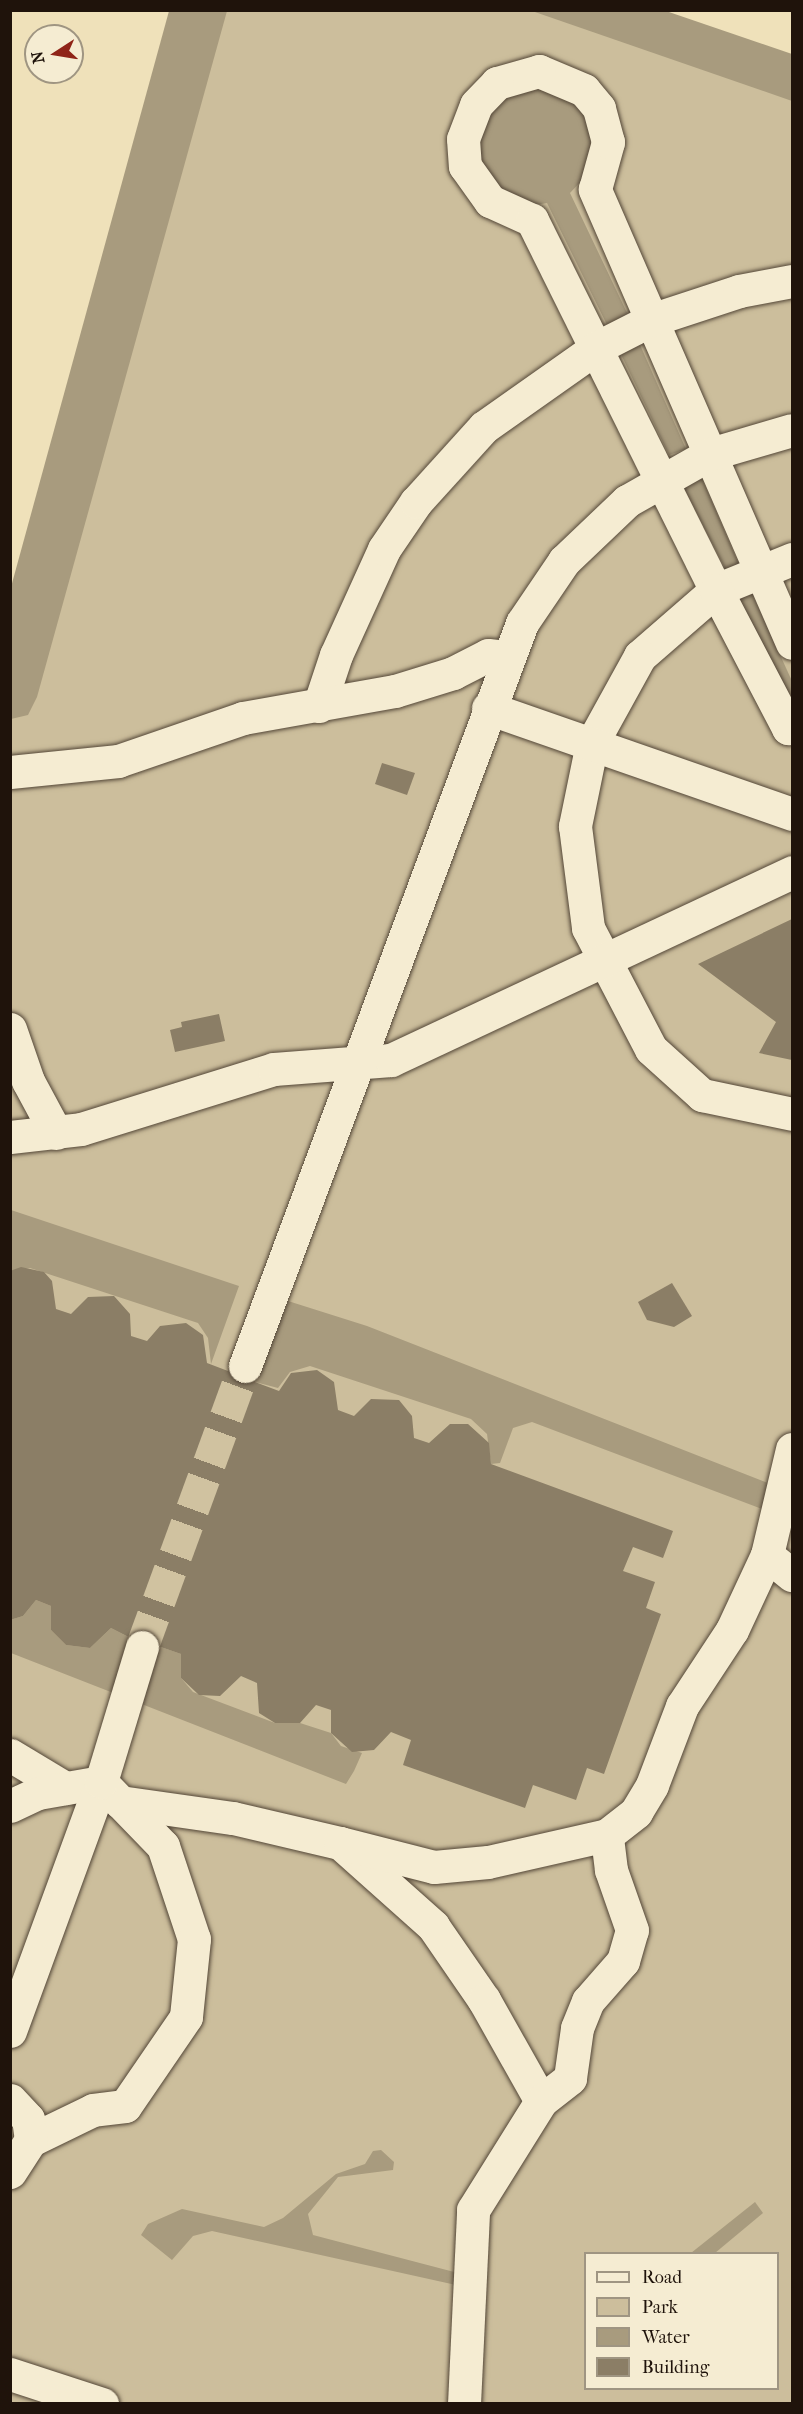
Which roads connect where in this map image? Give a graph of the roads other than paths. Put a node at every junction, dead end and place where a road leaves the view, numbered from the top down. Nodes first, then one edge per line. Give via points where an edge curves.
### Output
1 (792, 281) edge
2 (651, 320) junction
3 (596, 348) junction
4 (792, 430) edge
5 (710, 454) junction
6 (663, 477) junction
7 (792, 560) edge
8 (761, 569) junction
9 (716, 590) junction
10 (792, 643) edge
11 (506, 657) junction
12 (319, 706) junction
13 (488, 708) junction
14 (792, 726) edge
15 (592, 743) junction
16 (10, 772) edge
17 (792, 814) edge
18 (792, 872) edge
19 (601, 960) junction
20 (10, 1029) edge
21 (360, 1063) junction
22 (792, 1114) edge
23 (56, 1133) junction
24 (10, 1137) edge
25 (245, 1366) tunnel mouth
26 (792, 1449) edge
27 (792, 1455) edge
28 (777, 1557) edge
29 (142, 1647) tunnel mouth
30 (10, 1755) edge
31 (65, 1788) junction
32 (110, 1792) junction
33 (10, 1806) edge
34 (607, 1835) junction
35 (340, 1843) junction
36 (10, 2031) edge
37 (10, 2100) edge
38 (541, 2101) junction
39 (31, 2140) junction
40 (10, 2172) edge
41 (10, 2373) edge
42 (102, 2403) edge
43 (464, 2403) edge

1 - 2 street via 739,291
2 - 3 street
2 - 3 street via 595,189 608,142 599,108 584,90 547,73 497,83 476,105 463,139 465,166 490,201 532,220
2 - 5 street
3 - 6 street
3 - 12 street via 484,427 416,502 363,591
4 - 5 street
5 - 6 street
5 - 8 street
6 - 9 street
6 - 11 street via 594,529 564,561
7 - 8 street
8 - 9 street
8 - 10 street
9 - 14 street via 788,728
9 - 15 street via 640,656
11 - 12 street via 488,655 423,683
11 - 13 street
12 - 16 street via 243,718 118,761
13 - 15 street
13 - 21 street
15 - 17 street
15 - 19 street via 578,798 576,861 586,917
18 - 19 street
19 - 21 street via 391,1060
19 - 22 street via 651,1049 673,1074 702,1095
20 - 23 street via 28,1081
21 - 23 street via 274,1069
21 - 25 street
23 - 24 street
26 - 27 street
27 - 28 street
28 - 34 street via 682,1706 652,1785 636,1812
29 - 32 street via 120,1711
30 - 31 street
31 - 32 street
31 - 33 street
32 - 35 street
32 - 36 street
32 - 39 street via 163,1846 194,1939 186,2017 125,2106 93,2110
34 - 35 street via 488,1862 434,1867
34 - 38 street via 611,1870 632,1930 623,1961 588,2001 577,2028 570,2078
35 - 38 street via 433,1926 484,2000
37 - 39 street via 28,2119
38 - 43 street via 473,2210
39 - 40 street
41 - 42 street

